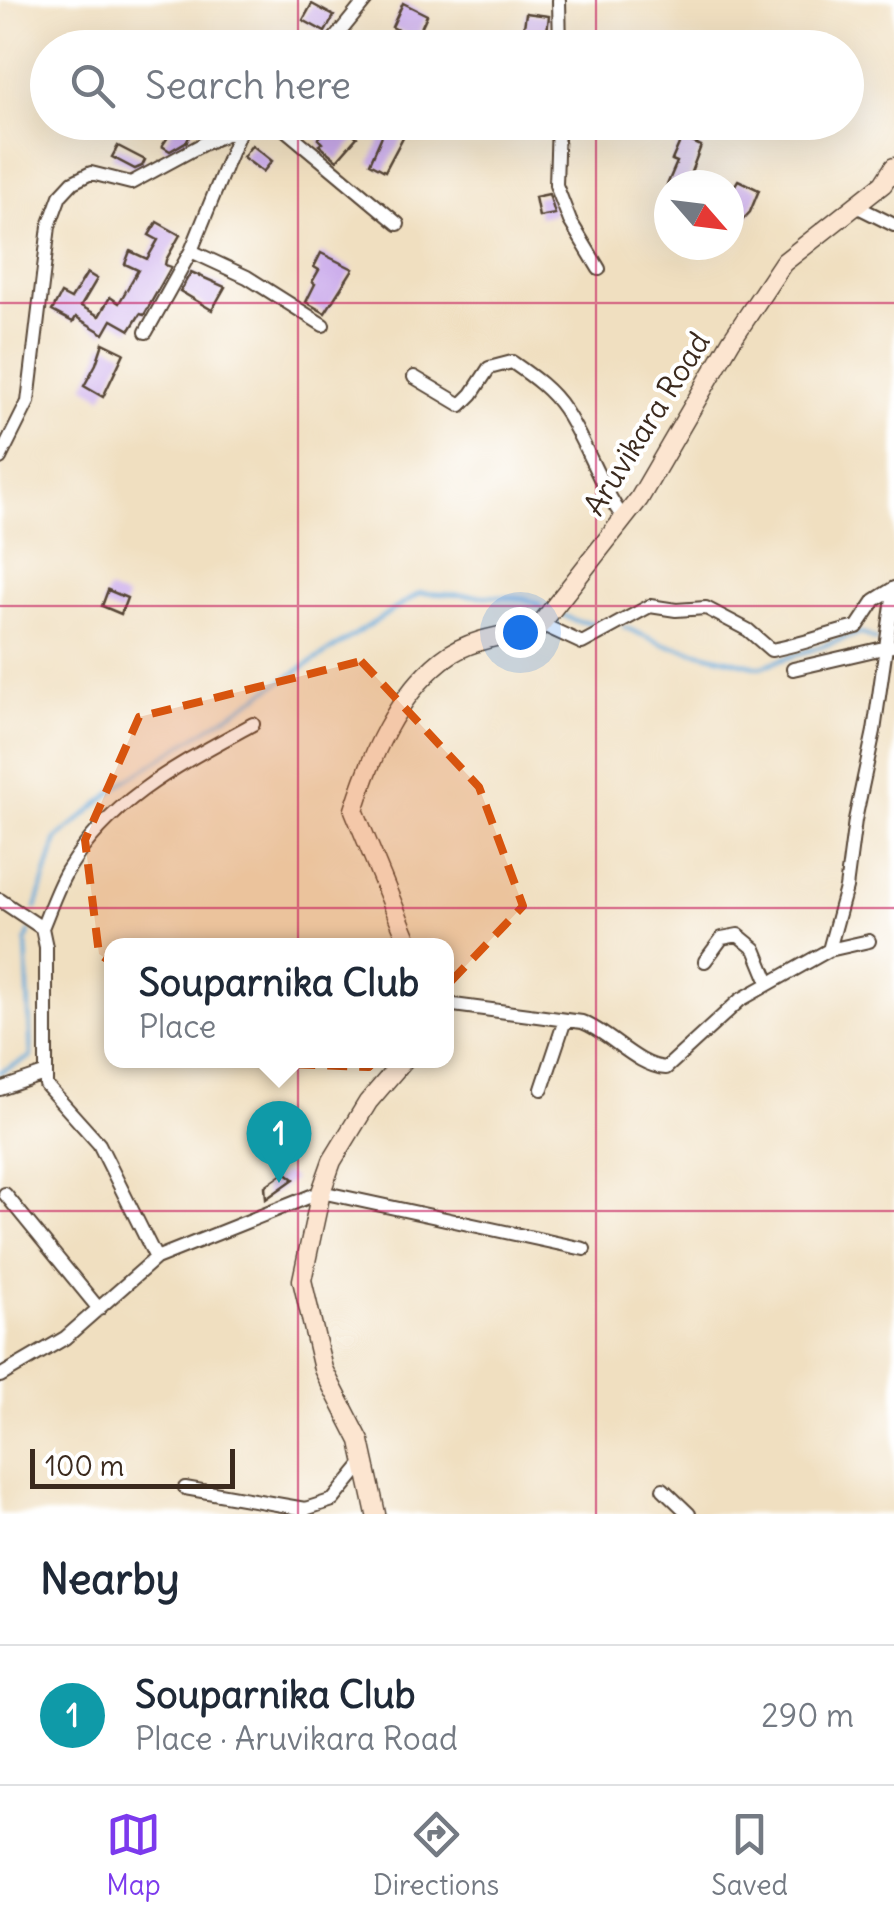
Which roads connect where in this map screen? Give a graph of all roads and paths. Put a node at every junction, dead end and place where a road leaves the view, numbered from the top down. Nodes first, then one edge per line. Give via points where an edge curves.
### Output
1 (366, 0) edge
2 (559, 0) edge
3 (342, 30) edge
4 (560, 30) edge
5 (212, 140) edge
6 (238, 140) edge
7 (298, 140) edge
8 (557, 140) edge
9 (894, 168) edge
10 (856, 206) junction
11 (398, 224) dead end
12 (894, 225) edge
13 (190, 251) junction
14 (599, 269) dead end
15 (323, 325) dead end
16 (146, 332) dead end
17 (414, 377) dead end
18 (0, 458) edge
19 (624, 519) junction
20 (894, 589) edge
21 (541, 624) junction
22 (890, 647) edge
23 (793, 668) dead end
24 (253, 724) dead end
25 (0, 900) edge
26 (42, 928) junction
27 (407, 938) edge
28 (869, 941) dead end
29 (830, 950) junction
30 (705, 961) dead end
31 (769, 983) junction
32 (454, 1005) edge
33 (565, 1020) junction
34 (397, 1068) edge
35 (44, 1074) junction
36 (0, 1089) edge
37 (542, 1089) dead end
38 (321, 1192) junction
39 (5, 1194) dead end
40 (584, 1249) dead end
41 (156, 1258) junction
42 (99, 1309) junction
43 (0, 1376) edge
44 (365, 1461) junction
45 (185, 1488) dead end
46 (663, 1489) dead end
47 (376, 1514) edge
48 (688, 1514) edge

1 - 3 street
2 - 4 street
5 - 18 street via 131,184 91,173 60,196 49,226 28,402
6 - 13 street
7 - 11 street
8 - 14 street via 556,184
9 - 10 main road, Aruvikara Road
10 - 12 street
10 - 19 main road, Aruvikara Road via 783,264
13 - 15 street via 248,277
13 - 16 street
17 - 19 street via 460,405 490,368 512,362 564,408
19 - 21 main road, Aruvikara Road
20 - 21 street via 875,600 857,627 771,650 706,608 650,606 582,643
20 - 22 street
21 - 27 main road via 444,658 371,755 354,810
22 - 23 street
22 - 29 street
24 - 26 street via 135,793 67,871
25 - 26 street
26 - 35 street
28 - 29 street
29 - 31 street
30 - 31 street via 722,938 738,935 755,949
31 - 33 street via 740,1000 666,1068 649,1064 598,1028
32 - 33 street
33 - 37 street
34 - 38 main road via 368,1102
35 - 36 street
35 - 41 street via 48,1090 98,1144
38 - 40 street
38 - 41 street
38 - 44 main road via 302,1280 323,1369
39 - 42 street
41 - 42 street
42 - 43 street
44 - 45 street via 333,1500 305,1509
44 - 47 main road
46 - 48 street

